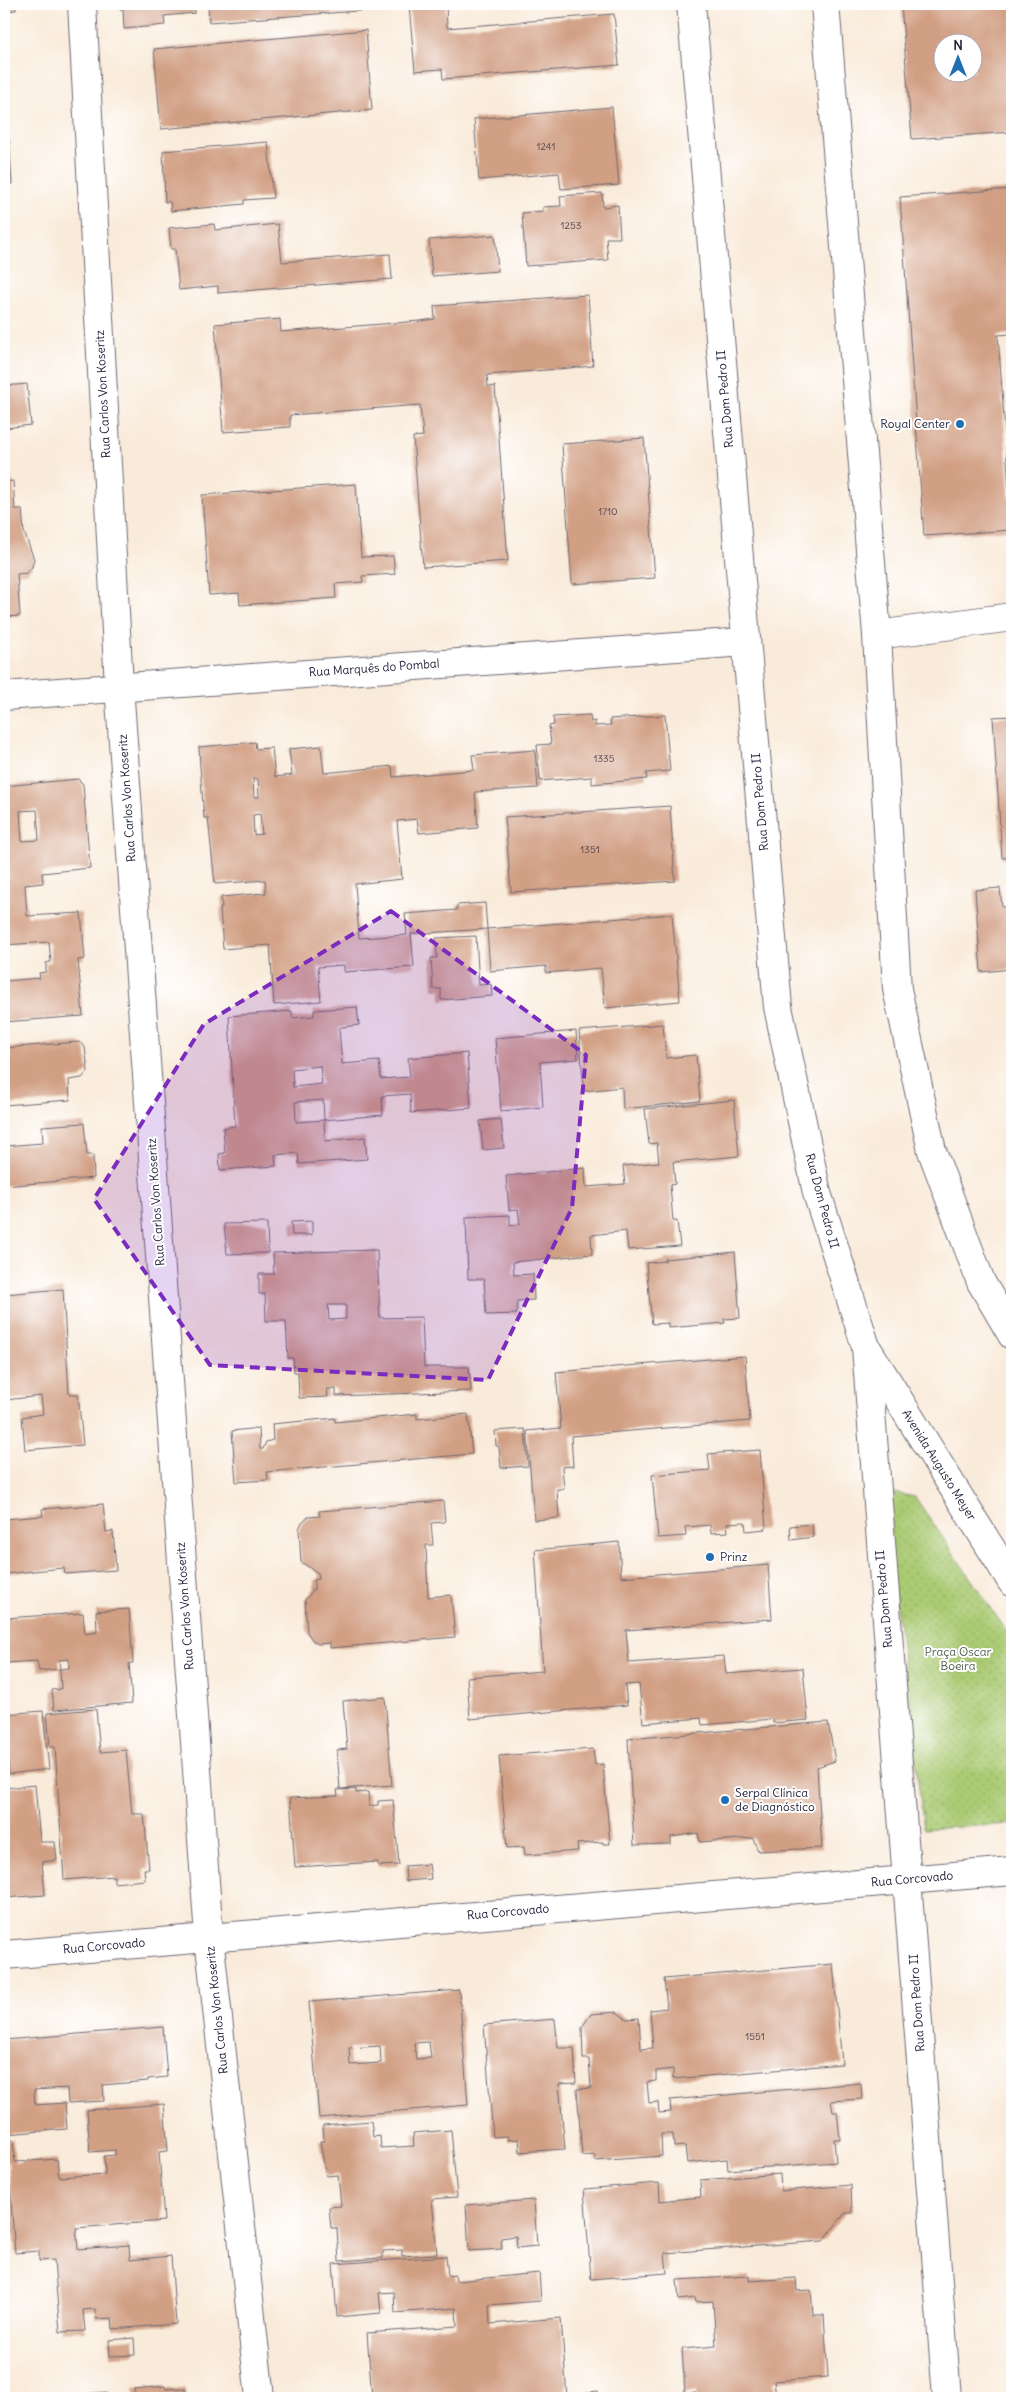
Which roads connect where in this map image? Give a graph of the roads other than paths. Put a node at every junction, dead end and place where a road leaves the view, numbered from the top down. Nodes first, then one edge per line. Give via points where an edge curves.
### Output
1 (82, 4) edge
2 (691, 4) edge
3 (825, 4) edge
4 (1012, 618) edge
5 (877, 635) junction
6 (745, 642) junction
7 (119, 686) junction
8 (4, 696) edge
9 (1012, 1335) edge
10 (866, 1347) junction
11 (1012, 1582) edge
12 (1012, 1871) edge
13 (908, 1880) junction
14 (209, 1937) junction
15 (4, 1955) edge
16 (260, 2398) edge
17 (947, 2398) edge

1 - 7 street, Rua Carlos Von Koseritz
2 - 6 street, Rua Dom Pedro II
3 - 5 street
4 - 5 street
5 - 9 street via 897,989 932,1151 981,1282
6 - 7 street, Rua Marquês do Pombal
6 - 10 street, Rua Dom Pedro II via 778,1007 817,1193
7 - 8 street, Rua Marquês do Pombal
7 - 14 street, Rua Carlos Von Koseritz
10 - 11 street, Avenida Augusto Meyer
10 - 13 street, Rua Dom Pedro II
12 - 13 street, Rua Corcovado
13 - 14 street, Rua Corcovado
13 - 17 street, Rua Dom Pedro II
14 - 15 street, Rua Corcovado
14 - 16 street, Rua Carlos Von Koseritz

